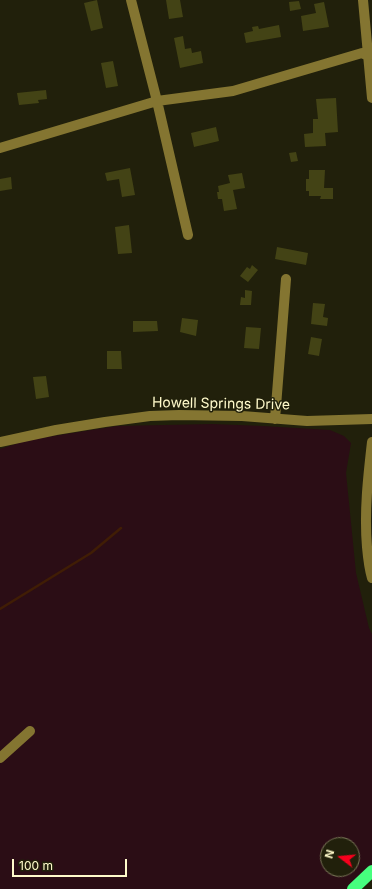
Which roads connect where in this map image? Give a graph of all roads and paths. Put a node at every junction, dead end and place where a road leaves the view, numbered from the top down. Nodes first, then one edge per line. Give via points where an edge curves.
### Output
1 (131, 0) edge
2 (363, 0) edge
3 (368, 56) junction
4 (372, 98) edge
5 (157, 101) junction
6 (0, 148) edge
7 (188, 235) dead end
8 (286, 279) dead end
9 (275, 419) junction
10 (372, 419) edge
11 (0, 442) edge
12 (372, 442) edge
13 (372, 578) edge
14 (30, 731) dead end
15 (0, 758) edge
16 (372, 870) edge
17 (353, 889) edge

1 - 5 street
2 - 3 street
3 - 4 street
3 - 5 street via 362,53 233,91
5 - 6 street
5 - 7 street
8 - 9 street
9 - 10 street, Howell Springs Drive
9 - 11 street, Howell Springs Drive via 242,416 150,416 63,429
12 - 13 street via 366,494 366,534
14 - 15 street
16 - 17 highway

